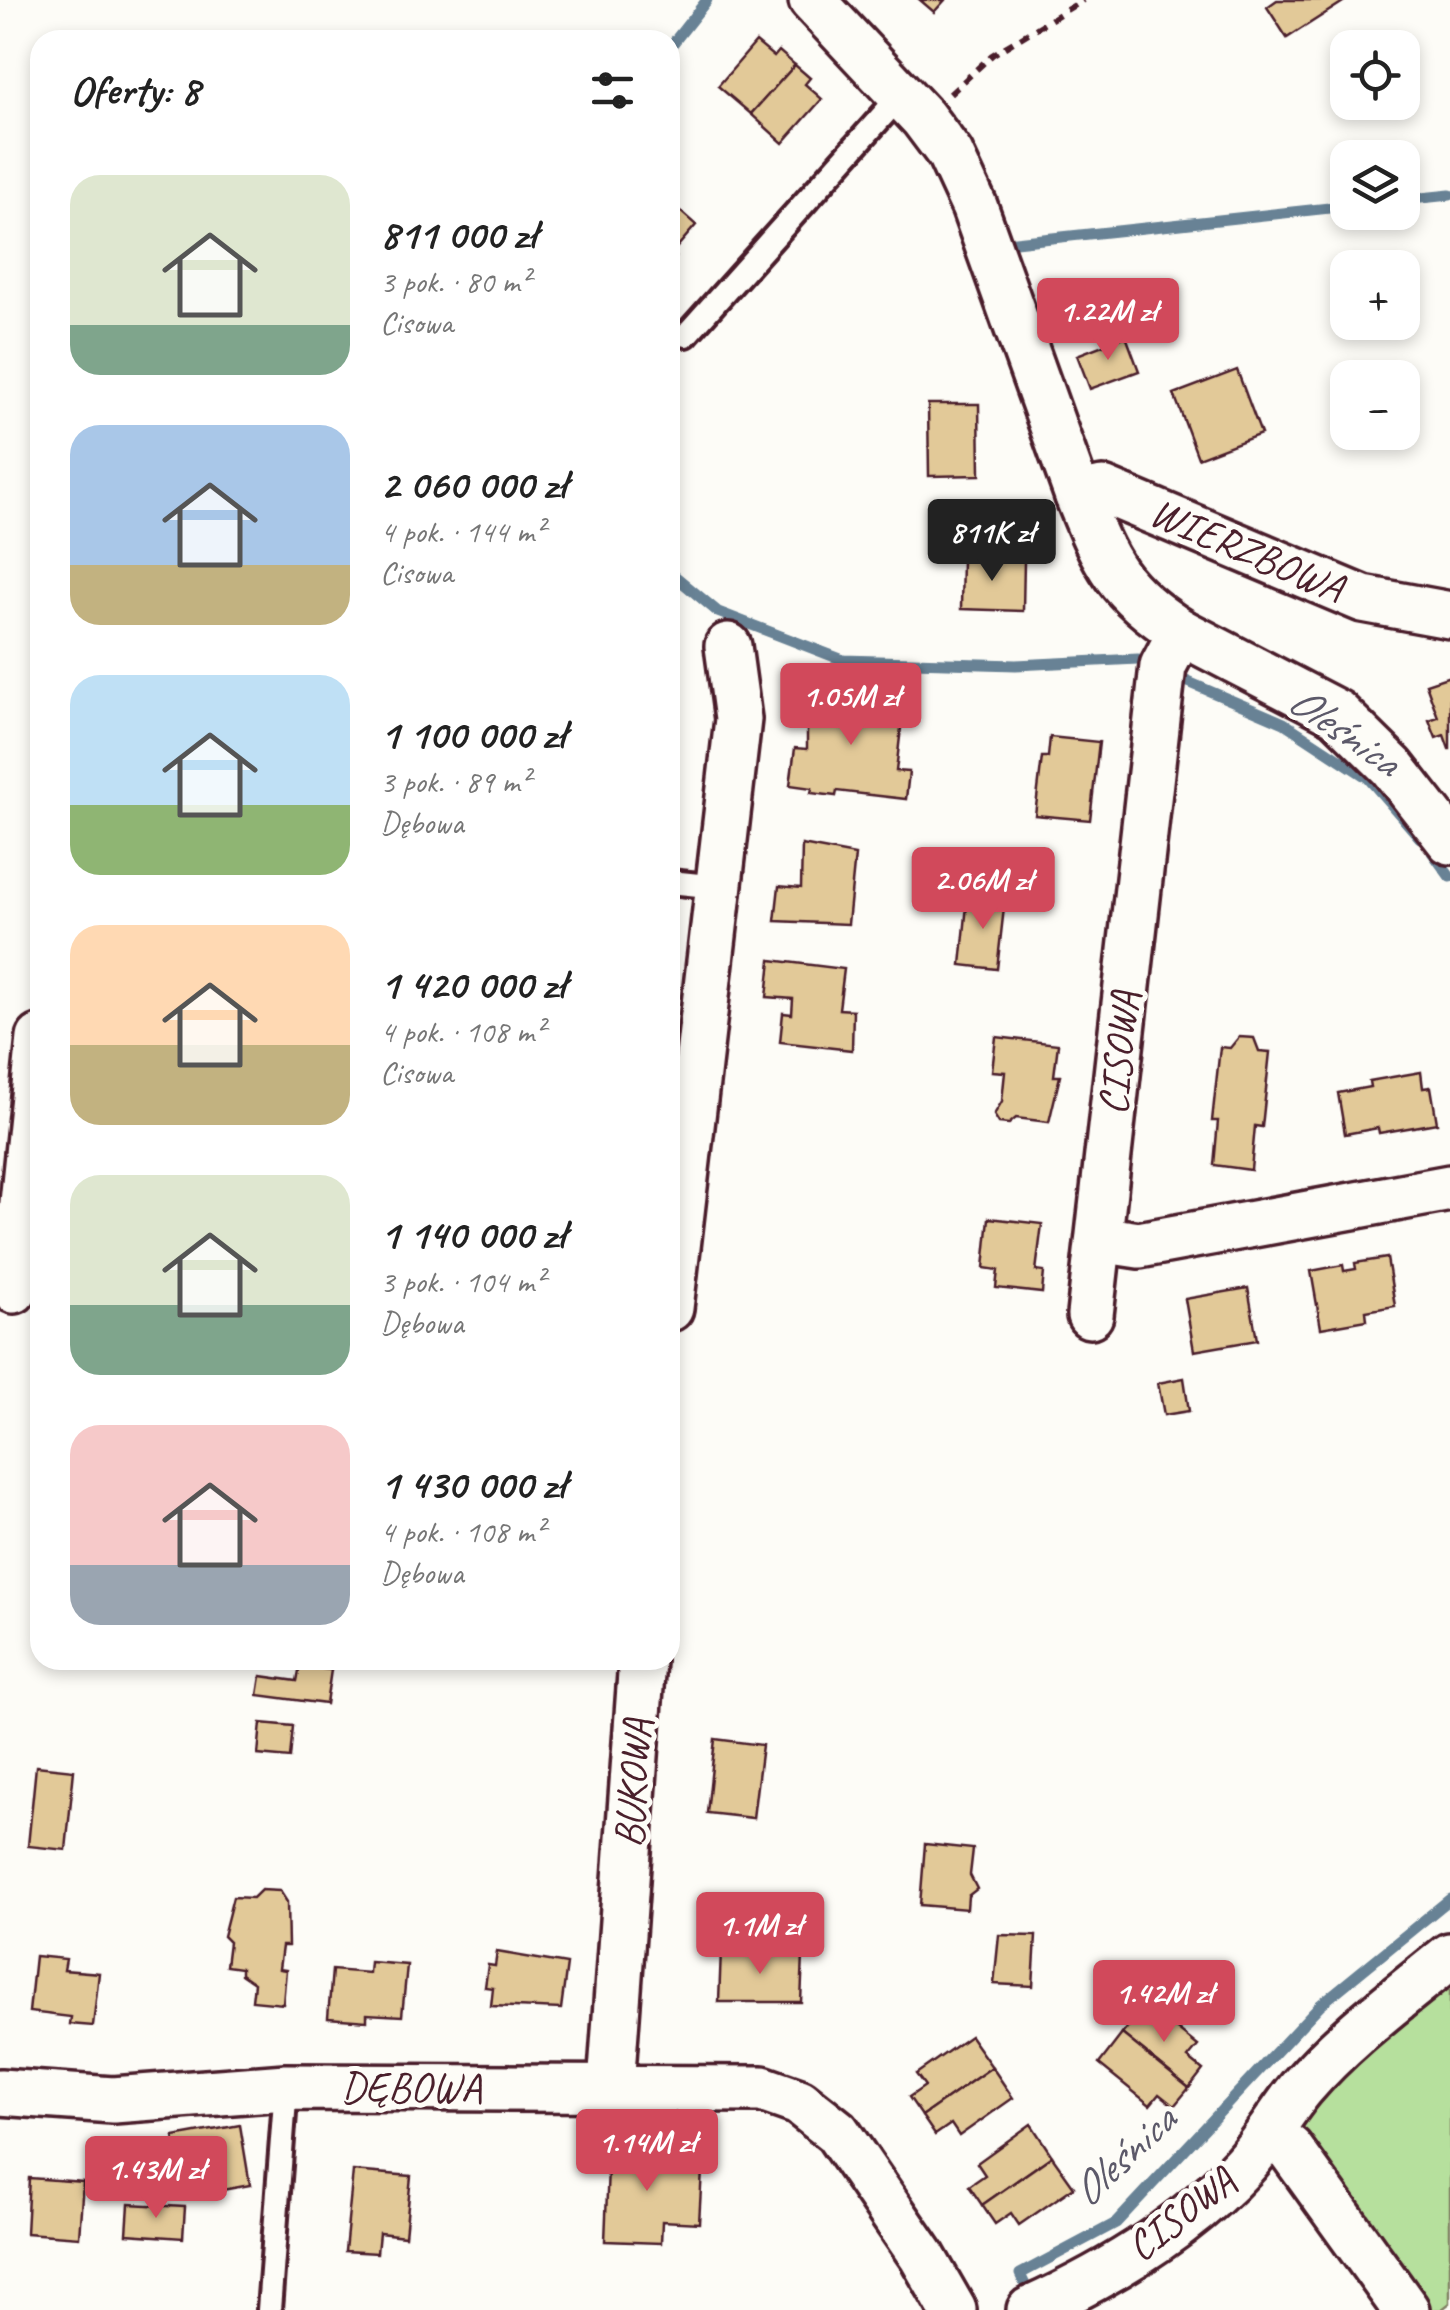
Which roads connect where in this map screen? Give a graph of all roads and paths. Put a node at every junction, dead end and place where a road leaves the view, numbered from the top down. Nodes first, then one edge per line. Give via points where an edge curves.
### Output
1 (812, 0) edge
2 (1083, 0) edge
3 (912, 107) junction
4 (686, 335) dead end
5 (1078, 496) junction
6 (1450, 615) edge
7 (1180, 632) junction
8 (728, 646) dead end
9 (1450, 841) edge
10 (680, 883) edge
11 (718, 887) junction
12 (30, 1153) edge
13 (1450, 1188) edge
14 (680, 1220) edge
15 (1098, 1240) junction
16 (18, 1291) edge
17 (1090, 1315) dead end
18 (641, 1670) edge
19 (1450, 1956) edge
20 (611, 2086) junction
21 (286, 2087) junction
22 (0, 2092) edge
23 (1269, 2132) junction
24 (269, 2310) edge
25 (954, 2310) edge
26 (1030, 2310) edge
27 (1406, 2310) edge

1 - 3 street
2 - 3 path
3 - 4 lane
3 - 5 street via 950,154 974,206
5 - 6 street, WIERZBOWA via 1103,490 1364,599
5 - 7 street via 1114,578 1141,607
7 - 9 street via 1337,713 1392,767
7 - 15 street, CISOWA via 1163,666
8 - 11 street via 738,719
10 - 11 lane
11 - 14 street
12 - 16 street
13 - 15 street via 1138,1245
15 - 17 street, CISOWA
18 - 20 street, BUKOWA
19 - 23 street, CISOWA via 1333,2056
20 - 21 street, DĘBOWA
20 - 25 street, DĘBOWA via 762,2089 799,2102 837,2132
21 - 22 street, DĘBOWA via 113,2100
21 - 24 lane
23 - 26 street, CISOWA via 1232,2177 1169,2230
23 - 27 street, CISOWA via 1290,2149

